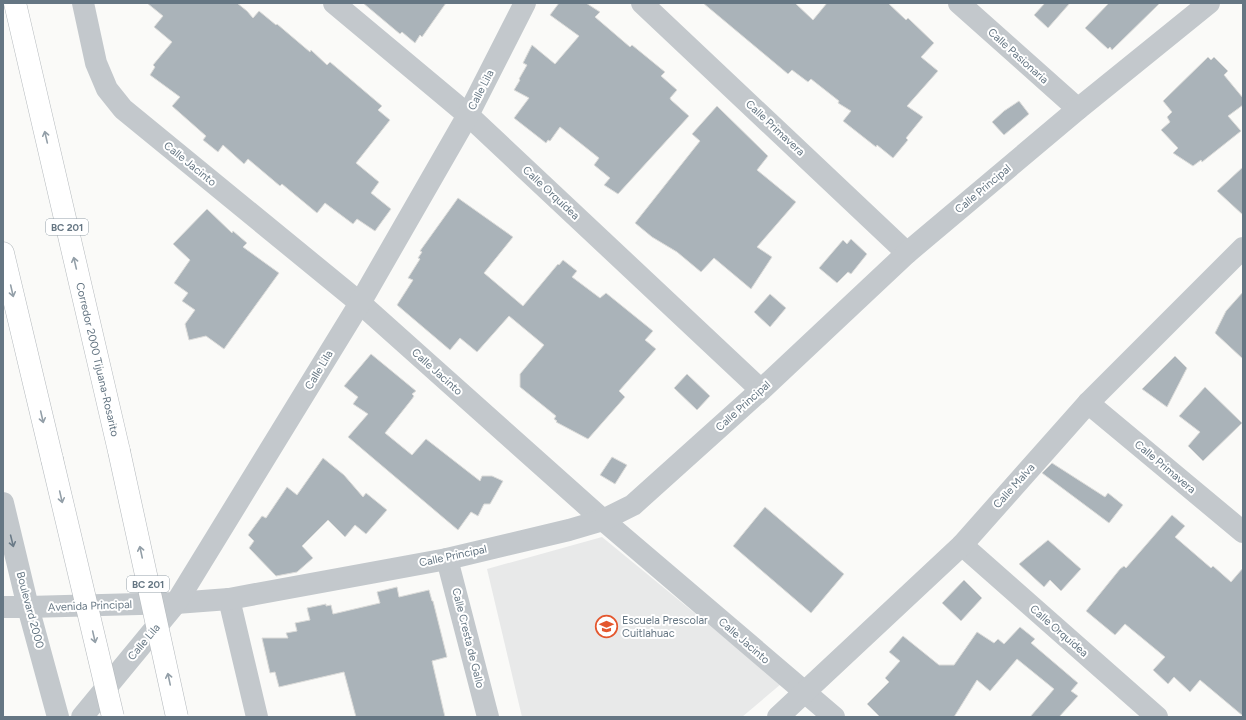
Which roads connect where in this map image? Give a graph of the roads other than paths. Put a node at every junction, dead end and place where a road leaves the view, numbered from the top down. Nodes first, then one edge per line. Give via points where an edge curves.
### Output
1 (15, 3) edge
2 (83, 3) edge
3 (334, 3) edge
4 (525, 3) edge
5 (642, 3) edge
6 (959, 3) edge
7 (1209, 3) edge
8 (1078, 109) junction
9 (468, 115) junction
10 (1243, 248) edge
11 (3, 253) edge
12 (907, 253) junction
13 (360, 303) junction
14 (761, 390) junction
15 (1088, 403) junction
16 (3, 503) edge
17 (603, 520) junction
18 (1243, 532) edge
19 (962, 545) junction
20 (447, 559) junction
21 (229, 599) junction
22 (176, 603) junction
23 (3, 607) edge
24 (28, 607) junction
25 (805, 693) junction
26 (58, 717) edge
27 (82, 717) edge
28 (113, 717) edge
29 (177, 717) edge
30 (257, 717) edge
31 (488, 717) edge
32 (778, 717) edge
33 (834, 717) edge
34 (1157, 717) edge

29 -> 1 highway, Corredor 2000 Tijuana-Rosarito / BC 201, bridge via 119,451
2 - 13 street, Calle Jacinto via 96,63 107,89 123,110
3 - 9 street, Calle Orquídea
4 - 9 street, Calle Lila
5 - 12 street, Calle Primavera
6 - 8 street, Calle Pasionaria
7 - 8 street, Calle Principal
8 - 12 street, Calle Principal
9 - 13 street, Calle Lila
9 - 14 street, Calle Orquídea
10 - 15 street, Calle Malva
11 -> 28 highway, bridge
12 - 14 street, Calle Principal
13 - 17 street, Calle Jacinto
13 - 22 street, Calle Lila
14 - 17 street, Calle Principal via 633,505
15 - 18 street, Calle Primavera
15 - 19 street, Calle Malva
16 -> 24 street, Boulevard 2000
17 - 20 street, Calle Principal
17 - 25 street, Calle Jacinto
19 - 25 street, Calle Malva
19 - 34 street, Calle Orquídea
20 - 21 street, Calle Principal
20 - 31 street, Calle Cresta de Gallo
21 - 22 street, Calle Principal
21 - 30 street
22 - 24 street, Avenida Principal
22 - 27 street, Calle Lila
23 - 24 street, Avenida Principal
24 - 26 street, Boulevard 2000
25 - 32 street, Calle Malva
25 - 33 street, Calle Jacinto

